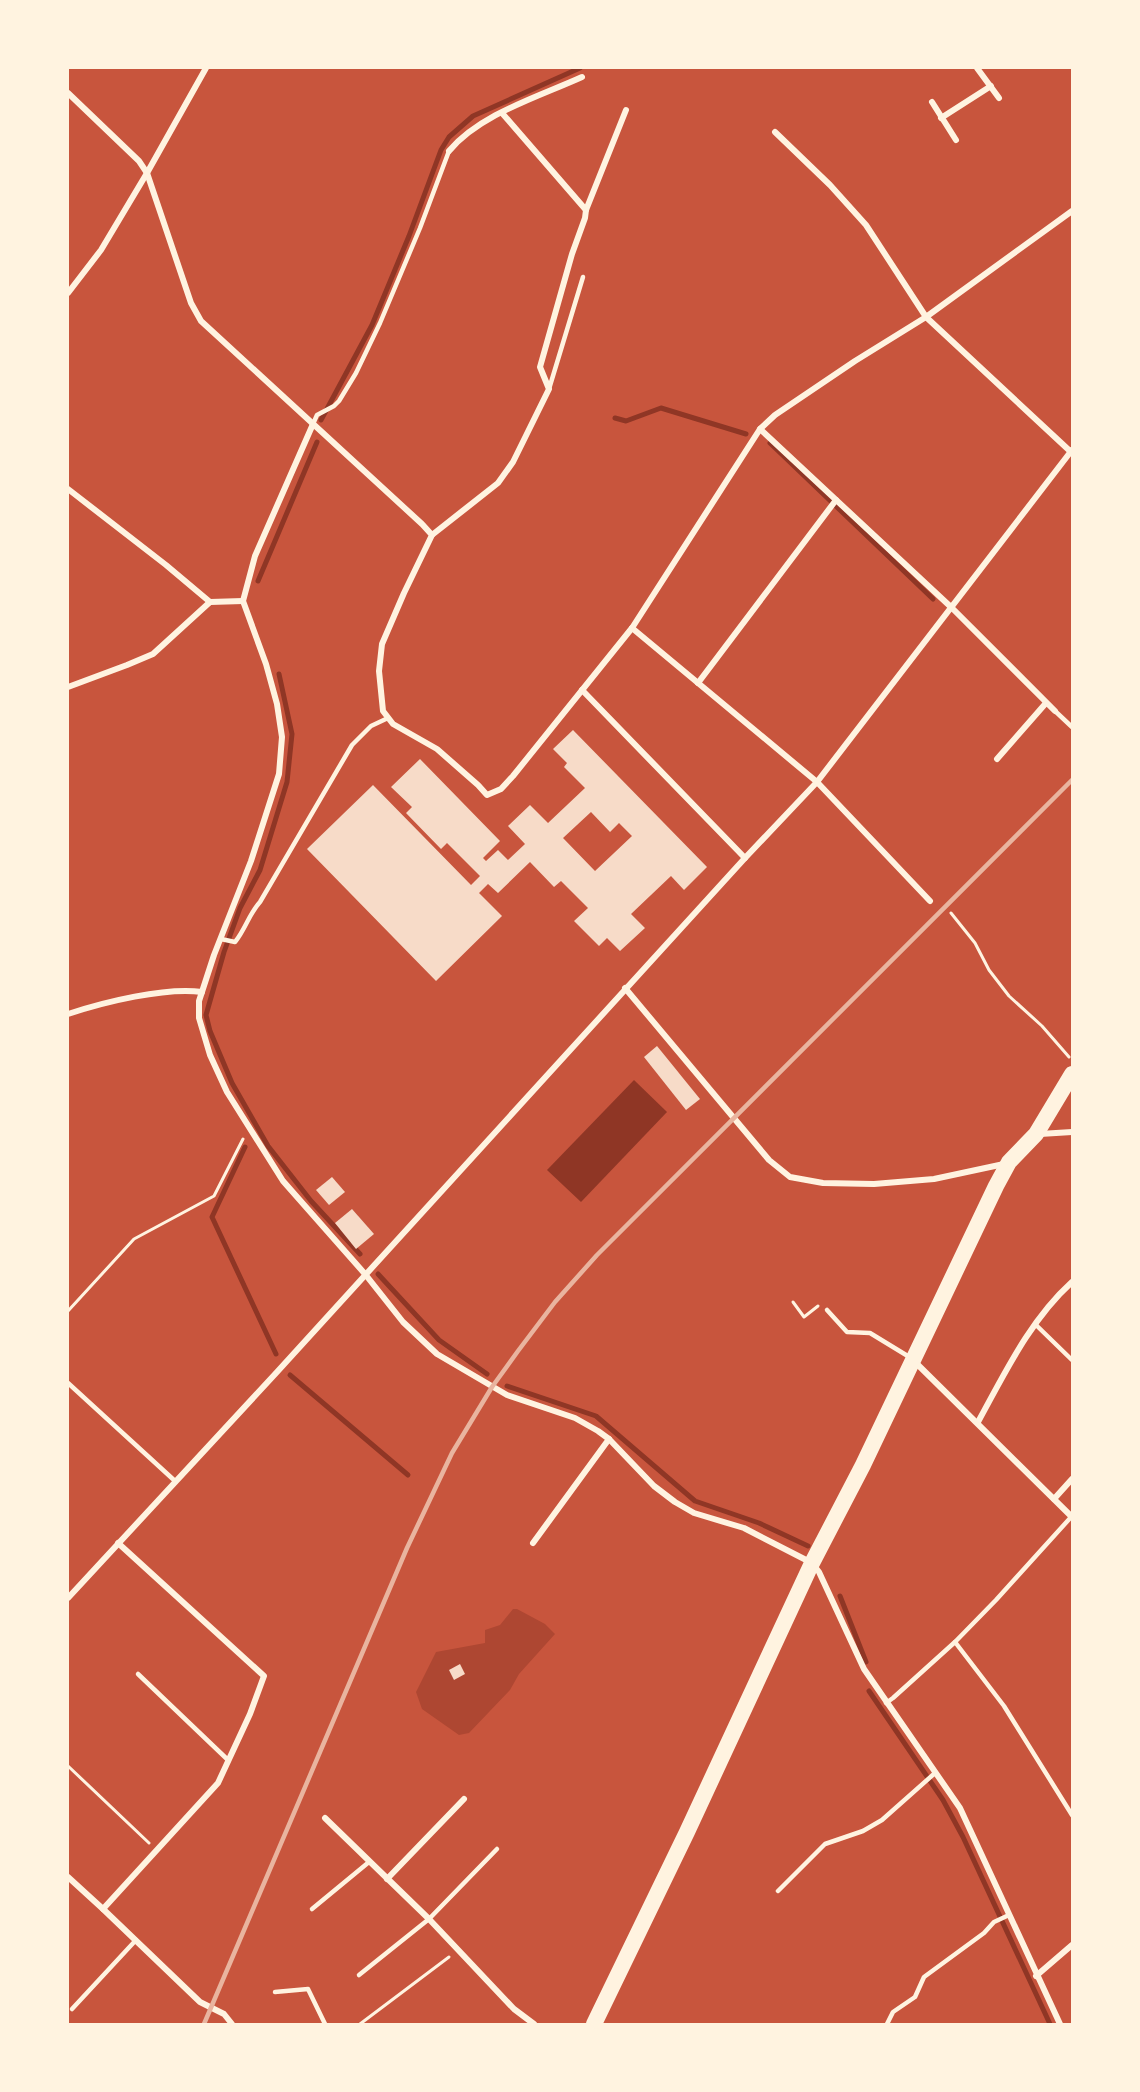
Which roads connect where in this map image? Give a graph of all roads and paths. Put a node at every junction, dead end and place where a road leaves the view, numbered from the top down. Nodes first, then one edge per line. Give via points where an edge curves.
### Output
1 (206, 68) edge
2 (978, 68) edge
3 (582, 77) dead end
4 (991, 86) junction
5 (68, 93) edge
6 (999, 98) dead end
7 (932, 102) dead end
8 (626, 110) dead end
9 (502, 113) junction
10 (941, 118) junction
11 (775, 132) dead end
12 (956, 140) dead end
13 (449, 151) joint
14 (147, 173) junction
15 (586, 210) junction
16 (1072, 211) edge
17 (583, 277) dead end
18 (68, 293) edge
19 (926, 318) junction
20 (549, 389) junction
21 (312, 424) junction
22 (760, 429) junction
23 (1072, 451) edge
24 (68, 489) edge
25 (836, 500) junction
26 (432, 536) junction
27 (243, 601) junction
28 (210, 602) junction
29 (952, 608) junction
30 (632, 628) junction
31 (698, 683) junction
32 (68, 687) edge
33 (582, 690) junction
34 (1046, 703) junction
35 (1055, 711) joint
36 (388, 718) junction
37 (1072, 727) edge
38 (997, 759) dead end
39 (817, 782) junction
40 (745, 858) junction
41 (930, 901) dead end
42 (951, 913) dead end
43 (221, 939) junction
44 (625, 988) junction
45 (202, 992) junction
46 (68, 1014) edge
47 (1072, 1061) edge
48 (1072, 1074) edge
49 (249, 1127) junction
50 (1072, 1132) edge
51 (1036, 1134) junction
52 (1009, 1162) junction
53 (365, 1274) junction
54 (1072, 1282) edge
55 (793, 1302) dead end
56 (827, 1310) joint
57 (68, 1311) edge
58 (1035, 1324) junction
59 (913, 1360) junction
60 (1072, 1360) edge
61 (68, 1383) edge
62 (978, 1422) junction
63 (609, 1439) junction
64 (1072, 1479) edge
65 (176, 1481) junction
66 (1054, 1498) junction
67 (1072, 1517) edge
68 (118, 1543) junction
69 (534, 1543) dead end
70 (812, 1563) junction
71 (68, 1598) edge
72 (955, 1642) junction
73 (138, 1674) dead end
74 (886, 1703) junction
75 (228, 1760) junction
76 (68, 1766) edge
77 (935, 1773) junction
78 (465, 1799) dead end
79 (1072, 1815) edge
80 (325, 1818) dead end
81 (497, 1849) dead end
82 (157, 1850) junction
83 (369, 1862) junction
84 (387, 1879) junction
85 (69, 1882) edge
86 (778, 1891) dead end
87 (103, 1909) junction
88 (312, 1909) dead end
89 (1006, 1917) junction
90 (429, 1919) junction
91 (136, 1940) junction
92 (1072, 1945) edge
93 (459, 1950) junction
94 (359, 1975) dead end
95 (1036, 1976) junction
96 (275, 1992) dead end
97 (72, 2009) dead end
98 (232, 2025) edge
99 (325, 2025) edge
100 (360, 2025) edge
101 (534, 2025) edge
102 (594, 2025) edge
103 (887, 2025) edge
104 (1060, 2025) edge

1 - 14 street
2 - 4 street
3 - 9 street
4 - 6 street
4 - 10 street
5 - 14 street
7 - 10 street
8 - 15 street
9 - 13 street via 477,126
9 - 15 street
10 - 12 street
11 - 19 street via 866,225
13 - 21 lane via 356,374 334,406 317,415
14 - 18 street via 101,250
14 - 21 street via 191,303 201,321
15 - 20 street via 540,367
16 - 19 street
17 - 20 lane
19 - 22 street via 855,361
19 - 23 street
20 - 26 street via 513,462 498,483
21 - 26 street
21 - 27 street via 255,556
22 - 25 street
22 - 30 street
23 - 29 street
24 - 28 street
25 - 29 street
25 - 31 street
26 - 36 street via 382,644 380,687 383,711
27 - 28 street
27 - 43 street via 266,664 282,736 279,774 252,861
28 - 32 street via 153,654
29 - 34 street
29 - 39 street
30 - 31 street
30 - 33 street
31 - 39 street
33 - 36 street via 513,776 501,789 487,795 437,749
33 - 40 street
34 - 35 street
34 - 38 street
35 - 37 lane
36 - 43 lane via 371,726 352,745 243,932 235,942
39 - 40 street
39 - 41 street
40 - 44 street
42 - 47 path via 1010,996
43 - 45 street
44 - 52 street via 769,1160 790,1177 823,1184 874,1184 934,1179
44 - 53 street
45 - 46 street via 184,989 98,1004
45 - 49 street via 199,1018 210,1055
48 - 51 highway
49 - 53 street via 283,1180
49 - 57 path via 214,1196 134,1239
50 - 51 street
51 - 52 highway
52 - 59 highway
53 - 63 street via 403,1322 436,1354 507,1395 575,1418
53 - 65 street
54 - 58 street
55 - 56 path via 804,1317 822,1304
56 - 59 lane via 847,1332 870,1333
58 - 60 lane
58 - 62 street
59 - 62 street
59 - 70 highway
61 - 65 lane
62 - 66 street
63 - 69 street
63 - 70 street via 675,1502 694,1513 744,1528
64 - 66 street
65 - 68 street
66 - 67 street
67 - 72 lane
68 - 71 street
68 - 75 street via 264,1676
70 - 74 street via 856,1654
70 - 102 highway
72 - 74 lane
72 - 79 lane via 1004,1706
73 - 75 lane
74 - 77 street
75 - 82 street via 218,1783
76 - 82 path
77 - 86 lane via 882,1820 825,1844
77 - 89 street via 960,1808
78 - 84 street
80 - 83 street
81 - 90 lane
82 - 87 street
83 - 84 street
83 - 88 lane
84 - 90 street
85 - 87 street
87 - 91 street
89 - 95 street
89 - 103 lane via 994,1922 924,1977 915,1997 893,2012
90 - 93 street
90 - 94 lane
91 - 97 lane
91 - 98 street via 200,2002 224,2014
92 - 95 street
93 - 100 path
93 - 101 street
95 - 104 street
96 - 99 lane via 308,1989

